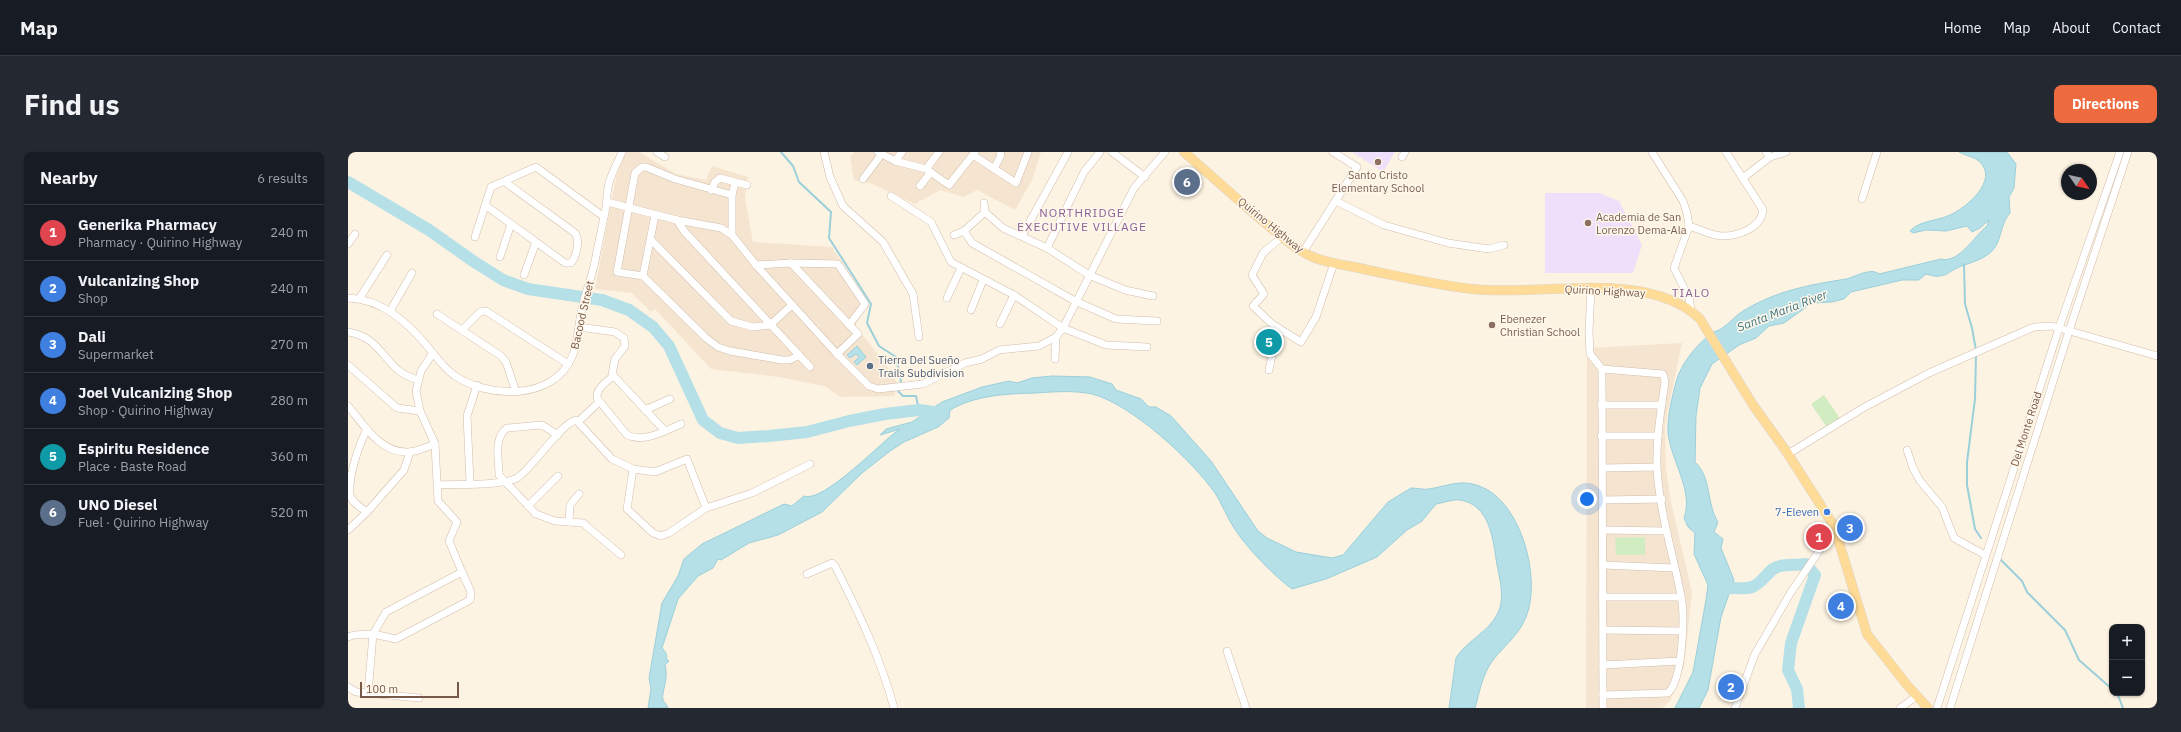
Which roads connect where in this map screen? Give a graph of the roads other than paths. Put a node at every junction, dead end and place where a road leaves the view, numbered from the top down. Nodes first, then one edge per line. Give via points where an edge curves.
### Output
1 (622, 152) edge
2 (657, 152) edge
3 (824, 152) edge
4 (902, 152) edge
5 (939, 152) edge
6 (1000, 152) edge
7 (1028, 152) edge
8 (1068, 152) edge
9 (1100, 152) edge
10 (1112, 152) edge
11 (1165, 152) edge
12 (1184, 152) edge
13 (1333, 152) edge
14 (1652, 152) edge
15 (1726, 152) edge
16 (1786, 152) edge
17 (1877, 152) edge
18 (2120, 152) edge
19 (2128, 152) edge
20 (880, 154) edge
21 (974, 154) edge
22 (1768, 155) edge
23 (665, 157) dead end
24 (895, 161) junction
25 (994, 169) junction
26 (928, 171) junction
27 (1145, 177) junction
28 (1743, 178) junction
29 (863, 179) dead end
30 (505, 182) junction
31 (735, 183) junction
32 (747, 185) dead end
33 (920, 186) dead end
34 (711, 190) junction
35 (732, 195) junction
36 (892, 196) dead end
37 (1862, 199) dead end
38 (2104, 199) junction
39 (1336, 201) junction
40 (607, 202) junction
41 (2112, 202) junction
42 (984, 203) dead end
43 (485, 205) junction
44 (629, 207) junction
45 (985, 212) junction
46 (655, 215) junction
47 (604, 217) junction
48 (677, 220) junction
49 (511, 224) junction
50 (1689, 226) junction
51 (964, 231) junction
52 (355, 234) dead end
53 (732, 235) junction
54 (954, 235) dead end
55 (1022, 236) junction
56 (475, 237) dead end
57 (1282, 237) junction
58 (652, 241) junction
59 (536, 242) junction
60 (348, 243) edge
61 (1504, 245) dead end
62 (1046, 248) junction
63 (1303, 252) junction
64 (387, 255) dead end
65 (500, 256) dead end
66 (791, 263) junction
67 (1334, 263) junction
68 (756, 265) junction
69 (961, 268) junction
70 (412, 273) dead end
71 (524, 275) dead end
72 (1089, 275) junction
73 (643, 276) junction
74 (984, 280) junction
75 (1591, 288) junction
76 (1014, 295) junction
77 (1154, 296) dead end
78 (348, 298) edge
79 (947, 298) dead end
80 (359, 299) junction
81 (1075, 301) junction
82 (792, 305) junction
83 (1691, 309) junction
84 (971, 310) dead end
85 (390, 311) junction
86 (438, 314) dead end
87 (1157, 321) dead end
88 (1000, 324) dead end
89 (770, 325) junction
90 (849, 325) junction
91 (579, 327) junction
92 (1063, 328) junction
93 (2059, 328) junction
94 (462, 330) junction
95 (1281, 330) junction
96 (2069, 331) junction
97 (348, 332) edge
98 (919, 337) dead end
99 (1056, 337) junction
100 (1147, 347) dead end
101 (433, 353) junction
102 (836, 354) junction
103 (799, 355) junction
104 (2157, 356) edge
105 (1055, 359) dead end
106 (568, 364) junction
107 (348, 365) edge
108 (810, 367) dead end
109 (1602, 369) junction
110 (1269, 370) dead end
111 (613, 376) junction
112 (418, 380) junction
113 (477, 385) junction
114 (516, 392) junction
115 (670, 399) dead end
116 (599, 402) junction
117 (1602, 405) junction
118 (1662, 405) junction
119 (348, 406) edge
120 (645, 410) junction
121 (420, 411) junction
122 (579, 422) junction
123 (681, 424) dead end
124 (367, 429) junction
125 (665, 431) junction
126 (558, 435) junction
127 (1601, 436) junction
128 (1658, 436) junction
129 (435, 444) junction
130 (1907, 450) dead end
131 (410, 452) junction
132 (1788, 454) junction
133 (810, 464) dead end
134 (1603, 468) junction
135 (1657, 468) junction
136 (633, 469) junction
137 (558, 476) dead end
138 (504, 481) junction
139 (470, 483) junction
140 (438, 485) junction
141 (579, 494) dead end
142 (1662, 499) junction
143 (1603, 500) junction
144 (528, 506) junction
145 (706, 508) junction
146 (368, 512) junction
147 (569, 522) junction
148 (348, 530) edge
149 (1603, 530) junction
150 (1665, 531) junction
151 (1837, 532) junction
152 (621, 555) dead end
153 (1985, 556) junction
154 (1603, 565) junction
155 (1674, 568) junction
156 (462, 572) junction
157 (807, 574) dead end
158 (1973, 594) junction
159 (1602, 597) junction
160 (1681, 597) junction
161 (1984, 598) junction
162 (1603, 630) junction
163 (1682, 630) junction
164 (373, 634) junction
165 (348, 637) edge
166 (1227, 651) dead end
167 (1680, 661) junction
168 (1603, 665) junction
169 (348, 687) edge
170 (368, 693) junction
171 (1603, 695) junction
172 (1918, 696) junction
173 (419, 698) dead end
174 (894, 708) edge
175 (1246, 708) edge
176 (1603, 708) edge
177 (1735, 708) edge
178 (1900, 708) edge
179 (1928, 708) edge
180 (1937, 708) edge
181 (1950, 708) edge

1 - 40 street, Bacood Street via 609,183
2 - 23 street
3 - 98 street via 830,177 843,206 883,242 913,294
4 - 24 street
5 - 26 street
6 - 25 street
7 - 25 street via 1016,183
8 - 55 street
9 - 62 street via 1084,172
10 - 27 street
11 - 27 street
12 - 57 main road, Quirino Highway
13 - 39 street via 1357,167
14 - 50 street via 1683,201
15 - 28 street
16 - 22 street
17 - 37 street
18 - 38 street, Del Monte Road
19 - 41 street, Del Monte Road
20 - 24 street
20 - 29 street
21 - 25 street
21 - 26 street via 949,185
22 - 28 street
24 - 26 street
26 - 33 street
27 - 72 street via 1134,188
28 - 50 street via 1764,210 1758,224 1751,229 1722,236
30 - 43 street via 491,187
30 - 47 street via 536,167
30 - 59 street via 574,233 578,240 574,259 568,264
31 - 32 street
31 - 34 street via 720,178
31 - 35 street
34 - 35 street
34 - 44 street via 642,167 635,172
35 - 53 street
36 - 69 street via 931,222 951,262
38 - 41 street
38 - 93 street, Del Monte Road
39 - 61 street via 1384,225 1448,243 1489,249
39 - 63 street
40 - 44 street
40 - 47 street, Bacood Street
41 - 96 street, Del Monte Road
42 - 45 street
43 - 49 street
43 - 56 street
44 - 46 street
44 - 73 street via 617,272
45 - 51 street
45 - 55 street via 1003,228
46 - 48 street
46 - 58 street
47 - 91 street, Bacood Street
48 - 53 street via 721,228
48 - 89 street via 684,231
49 - 59 street
49 - 65 street
50 - 83 street via 1674,268
51 - 54 street
51 - 81 street via 972,243
52 - 60 street
53 - 68 street
55 - 62 street
57 - 63 main road, Quirino Highway
57 - 95 street via 1263,253 1252,275 1264,294 1253,306
58 - 73 street
58 - 89 street via 731,321 752,327
59 - 71 street
62 - 72 street
63 - 67 main road, Quirino Highway
64 - 80 street
66 - 68 street
66 - 90 street
66 - 90 street via 838,264 865,304
67 - 75 main road, Quirino Highway via 1472,289
67 - 95 street via 1316,317 1301,342
68 - 82 street
69 - 74 street
69 - 79 street
70 - 85 street
72 - 77 street via 1125,290
72 - 81 street
73 - 103 street via 718,347 730,352 782,360 790,360
74 - 76 street
74 - 84 street
75 - 83 main road, Quirino Highway via 1651,294 1670,298
75 - 109 street via 1590,354
76 - 88 street
76 - 92 street
78 - 80 street, Bacood Street
80 - 85 street, Bacood Street
81 - 87 street via 1116,318
81 - 92 street
82 - 89 street
82 - 102 street
83 - 132 main road, Quirino Highway
85 - 101 street, Bacood Street
86 - 94 street
89 - 103 street
90 - 102 street via 858,334
91 - 106 street, Bacood Street via 576,346
91 - 111 street via 615,332 624,338 625,346 612,365
92 - 99 street
92 - 100 street via 1106,345
93 - 96 street
93 - 132 street via 2049,325 2034,327 1929,373 1863,408
93 - 153 street, Del Monte Road
94 - 106 street via 480,312 486,311
94 - 114 street via 501,356 506,362
95 - 110 street via 1274,346
96 - 104 street
96 - 161 street, Del Monte Road
97 - 112 street via 372,341 399,371
99 - 102 street via 1039,346 999,350 982,359 965,363 923,384 908,387 878,389 869,386
99 - 105 street
101 - 112 street via 427,359
101 - 113 street, Bacood Street via 455,376
103 - 108 street
106 - 114 street, Bacood Street via 548,382
107 - 121 street via 397,408
109 - 117 street
109 - 118 street via 1663,374 1665,382
111 - 116 street via 596,393
111 - 120 street
112 - 121 street via 416,391
113 - 114 street, Bacood Street via 504,392
113 - 139 street via 467,416
115 - 120 street
116 - 122 street
116 - 125 street via 627,435 642,438
117 - 118 street
117 - 127 street
118 - 128 street
119 - 124 street
120 - 125 street
121 - 129 street
122 - 126 street via 572,421
122 - 136 street via 612,459
123 - 125 street
124 - 131 street via 380,444 389,449
124 - 146 street via 359,445 351,478 350,495 354,502
126 - 138 street via 517,478
126 - 138 street via 542,425 511,426 502,431 498,440 499,476
127 - 128 street
127 - 134 street
128 - 135 street
129 - 131 street
129 - 140 street
130 - 153 street via 1912,468 1942,507 1954,538
131 - 146 street via 404,470
132 - 151 main road, Quirino Highway
133 - 145 street via 752,493
134 - 135 street
134 - 143 street
135 - 142 street
136 - 145 street via 655,472 687,460
136 - 145 street via 627,508 653,533 661,536 669,533
137 - 144 street
138 - 139 street
138 - 144 street
139 - 140 street
140 - 156 street via 438,501 457,522 448,541
141 - 147 street via 570,505
142 - 143 street
142 - 150 street
143 - 149 street
144 - 147 street via 541,517 555,522
146 - 148 street
147 - 152 street via 583,523
149 - 150 street
149 - 154 street
150 - 155 street
151 - 172 main road, Quirino Highway via 1867,634 1906,685
151 - 177 street via 1813,559 1754,654
153 - 158 street, Del Monte Road
154 - 155 street
154 - 159 street
155 - 160 street
156 - 164 street via 386,612
156 - 164 street via 472,592 470,600 396,639
157 - 174 street via 832,563 835,566 859,616
158 - 161 street
158 - 180 street, Del Monte Road
159 - 160 street
159 - 162 street
160 - 163 street
161 - 181 street, Del Monte Road
162 - 163 street
162 - 168 street
163 - 167 street
164 - 165 street
164 - 170 street
166 - 175 street
167 - 168 street
167 - 171 street via 1673,688 1668,693
168 - 171 street
169 - 170 street via 356,692
170 - 173 street
171 - 176 street
172 - 178 street
172 - 179 main road, Quirino Highway

